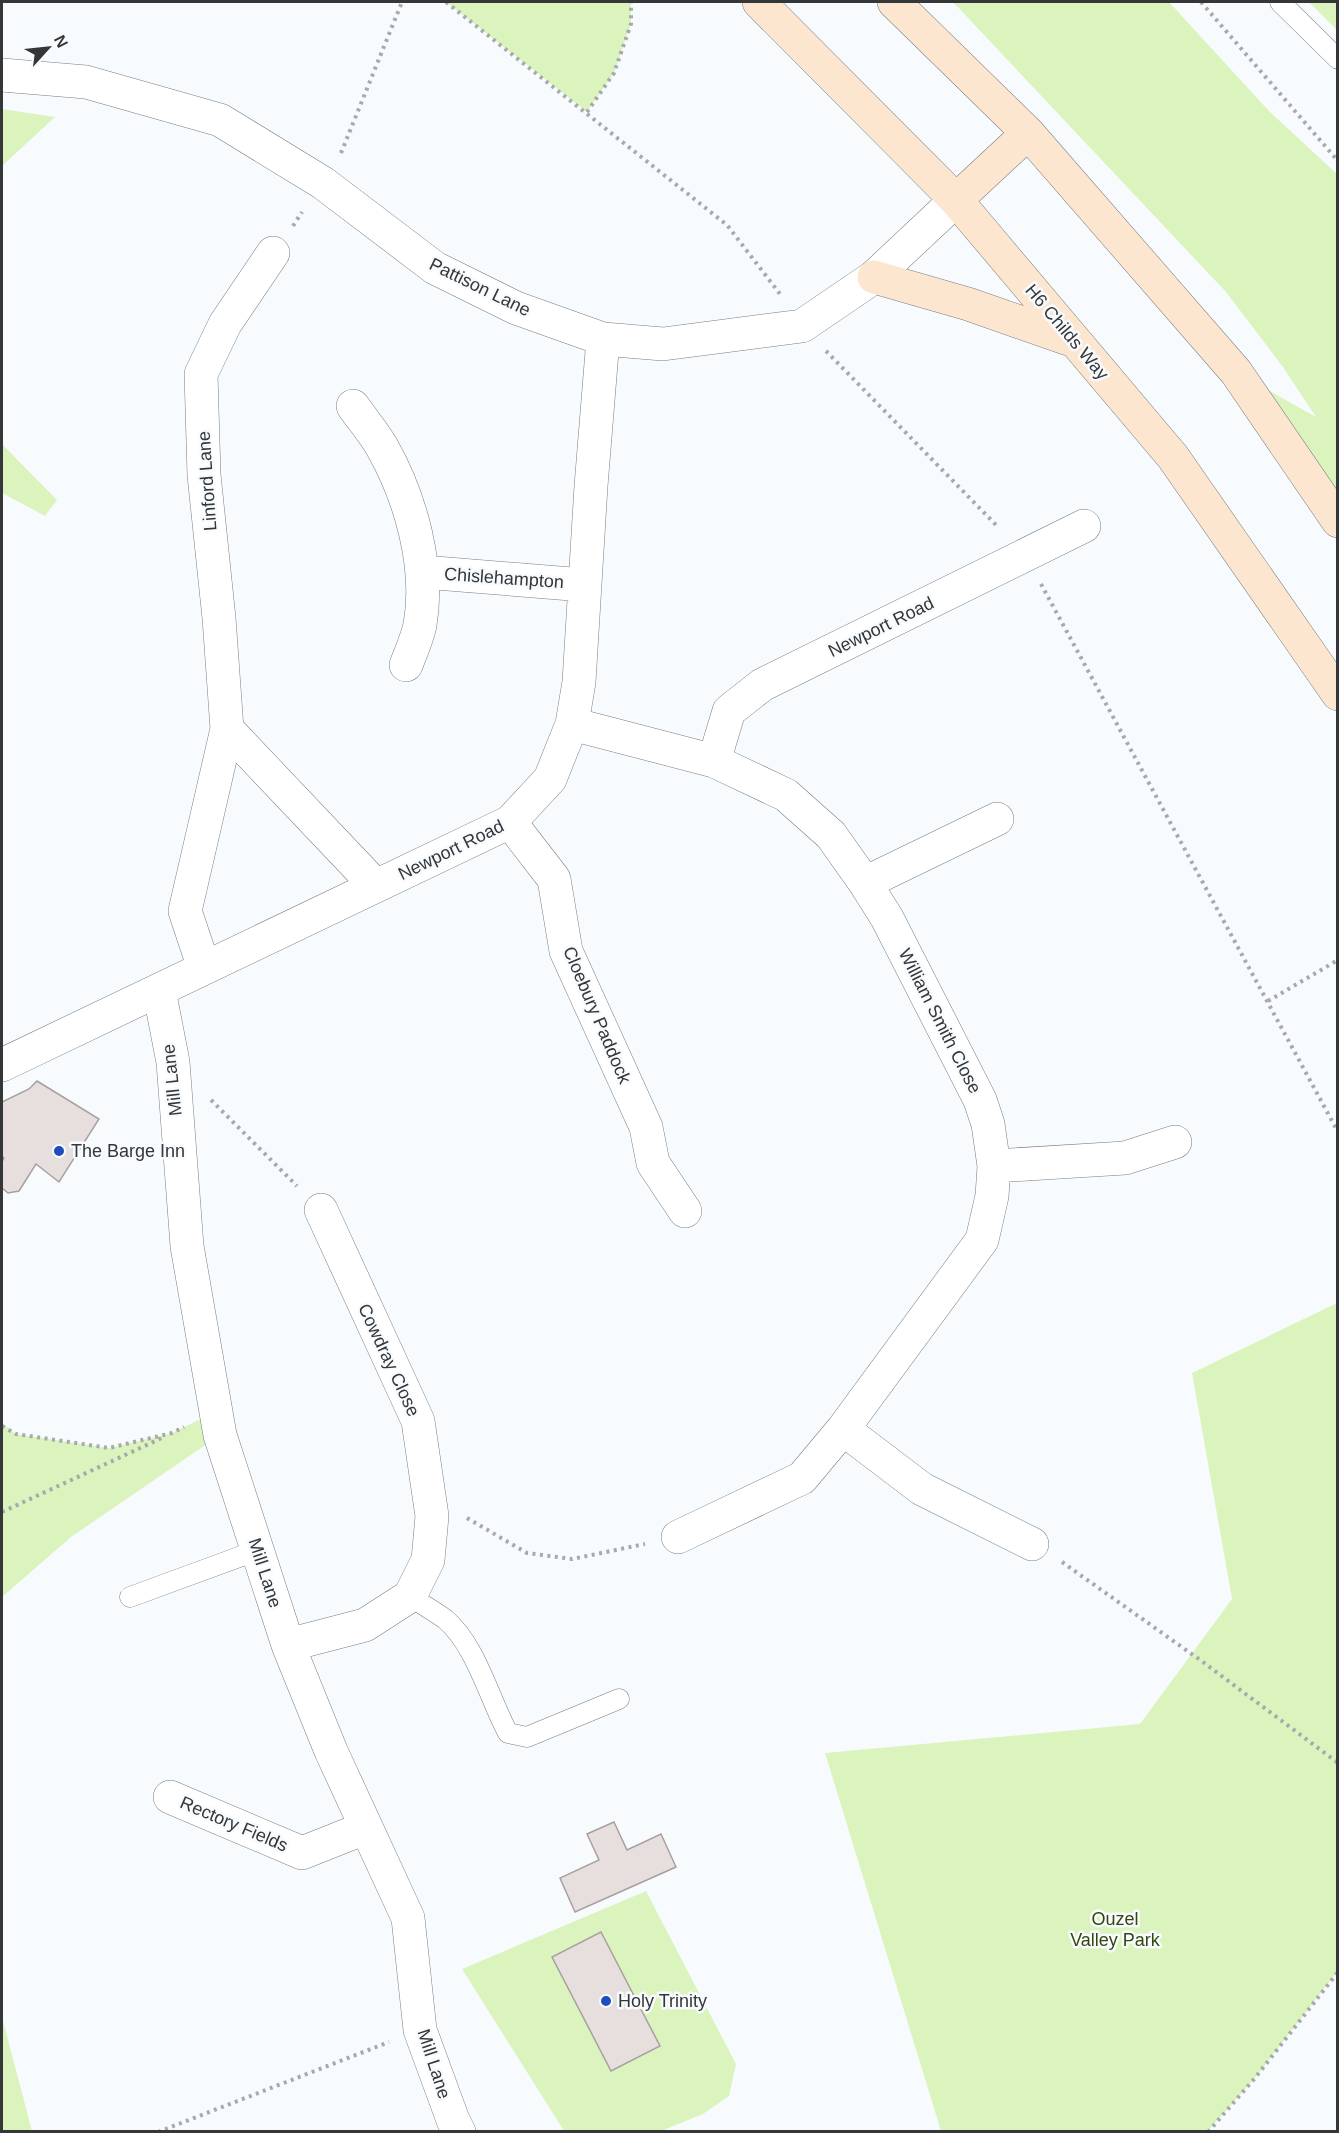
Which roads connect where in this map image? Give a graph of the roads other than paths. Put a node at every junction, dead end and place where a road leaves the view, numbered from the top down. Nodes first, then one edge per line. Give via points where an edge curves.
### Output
1 (759, 2) edge
2 (894, 2) edge
3 (1280, 2) edge
4 (1338, 59) edge
5 (2, 75) edge
6 (1028, 133) junction
7 (956, 200) junction
8 (273, 253) road end
9 (874, 277) junction
10 (603, 339) junction
11 (1076, 342) junction
12 (353, 406) dead end
13 (1338, 521) edge
14 (1084, 526) dead end
15 (423, 572) junction
16 (584, 585) junction
17 (406, 665) dead end
18 (1338, 694) edge
19 (572, 724) junction
20 (226, 729) junction
21 (714, 761) junction
22 (997, 819) dead end
23 (510, 822) junction
24 (866, 883) junction
25 (376, 886) junction
26 (204, 968) junction
27 (159, 990) junction
28 (2, 1065) edge
29 (1175, 1142) dead end
30 (994, 1166) junction
31 (321, 1210) road end
32 (685, 1211) dead end
33 (843, 1429) junction
34 (678, 1537) road end
35 (1032, 1544) road end
36 (258, 1550) junction
37 (410, 1596) junction
38 (130, 1597) dead end
39 (288, 1645) junction
40 (619, 1699) dead end
41 (170, 1797) dead end
42 (365, 1828) junction
43 (459, 2132) edge

1 - 7 street, H6 Childs Way
2 - 6 street
3 - 4 lane
5 - 10 street, Pattison Lane via 86,82 219,120 323,183 435,268 516,308
6 - 7 street
6 - 13 street via 1236,372
7 - 9 street, Pattison Lane
7 - 11 street, H6 Childs Way
8 - 20 street, Linford Lane via 225,324 201,374 204,475
9 - 10 street, Pattison Lane via 802,326 663,344
9 - 11 street via 968,303
10 - 16 street, Newport Road
11 - 18 street, H6 Childs Way via 1173,456
12 - 15 street, Chislehampton via 382,447 401,489 415,530
14 - 21 street, Newport Road via 762,685 729,711
15 - 16 street, Chislehampton
15 - 17 street, Chislehampton via 420,626
16 - 19 street, Newport Road via 579,682
19 - 21 street, William Smith Close
19 - 23 street, Newport Road via 550,779
20 - 25 street
20 - 26 street, Linford Lane via 185,911
21 - 24 street, William Smith Close via 786,795 831,835
22 - 24 street
23 - 25 street, Newport Road
23 - 32 street, Cloebury Paddock via 554,879 566,951 646,1127 653,1162
24 - 30 street, William Smith Close via 980,1100
25 - 26 street, Newport Road
26 - 27 street, Newport Road
27 - 28 street, Newport Road
27 - 36 street, Mill Lane via 172,1062 187,1246 215,1412
29 - 30 street via 1125,1158
30 - 33 street, William Smith Close via 982,1240
31 - 37 street, Cowdray Close via 418,1421 432,1516 428,1560
33 - 34 street, William Smith Close via 802,1478
33 - 35 street via 922,1489
36 - 38 lane
36 - 39 street, Mill Lane
37 - 39 street via 365,1625
37 - 40 lane via 446,1620 469,1648 508,1733 527,1737
39 - 42 street, Mill Lane
41 - 42 street, Rectory Fields via 302,1853
42 - 43 street, Mill Lane via 408,1918 420,2030

